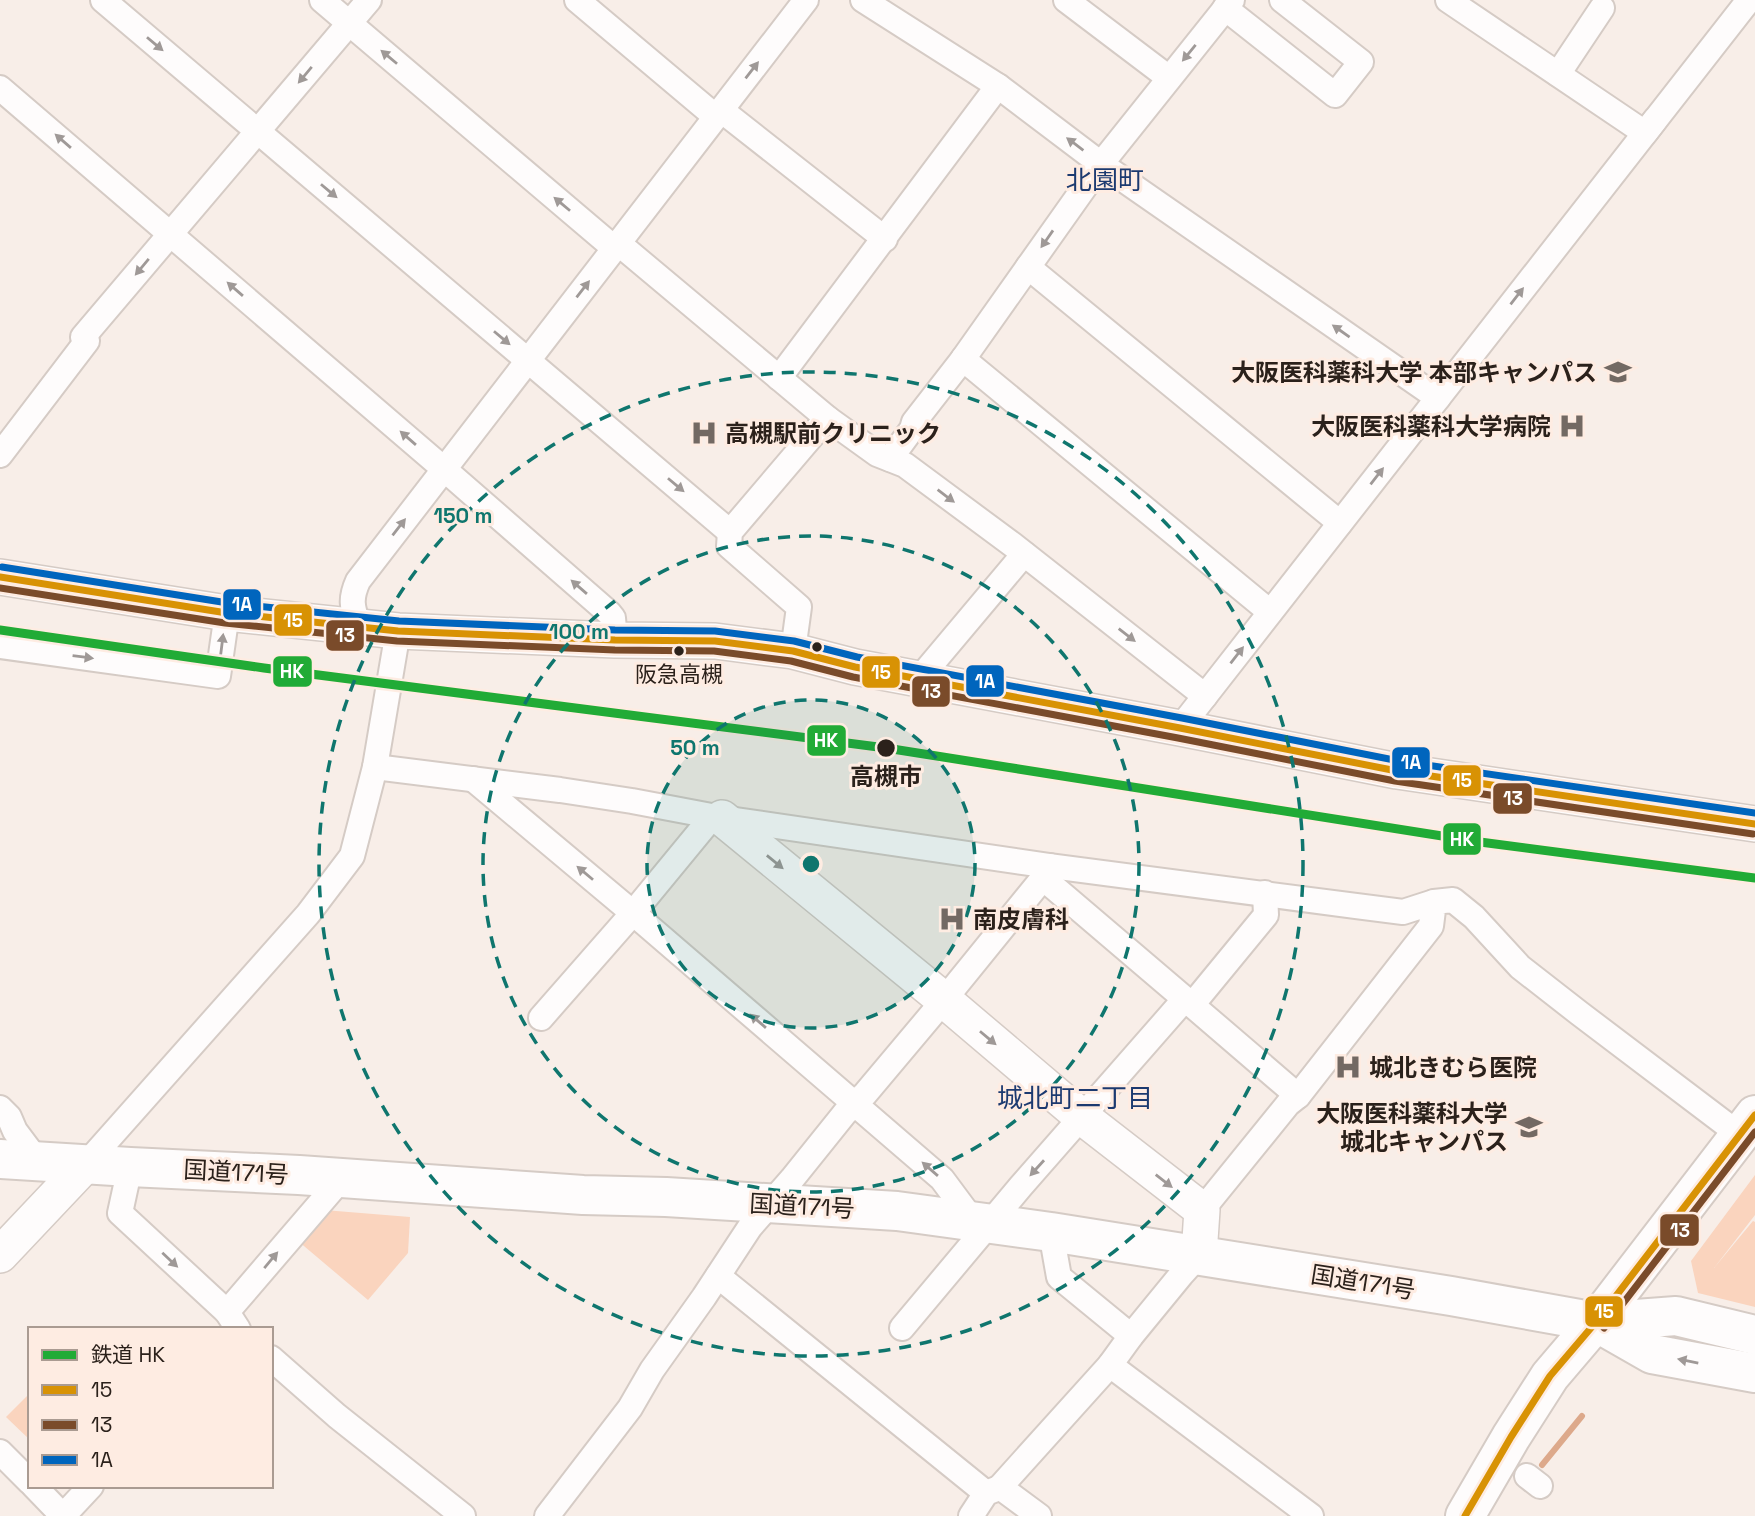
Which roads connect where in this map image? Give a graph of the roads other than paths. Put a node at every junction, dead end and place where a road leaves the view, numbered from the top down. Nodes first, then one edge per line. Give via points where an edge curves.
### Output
1 (103, 0) edge
2 (322, 0) edge
3 (369, 0) edge
4 (577, 0) edge
5 (806, 0) edge
6 (863, 0) edge
7 (1066, 0) edge
8 (1282, 0) edge
9 (1448, 0) edge
10 (1749, 0) edge
11 (1228, 4) edge
12 (1602, 8) dead end
13 (349, 23) junction
14 (1558, 74) junction
15 (1169, 78) junction
16 (998, 86) junction
17 (0, 88) edge
18 (718, 113) junction
19 (258, 131) junction
20 (1645, 133) junction
21 (1101, 164) junction
22 (170, 234) junction
23 (885, 239) junction
24 (616, 245) junction
25 (1028, 267) junction
26 (963, 359) junction
27 (527, 360) junction
28 (779, 378) junction
29 (1438, 398) junction
30 (827, 418) junction
31 (0, 455) edge
32 (890, 458) junction
33 (444, 469) junction
34 (1340, 523) junction
35 (730, 532) junction
36 (1024, 554) junction
37 (0, 577) edge
38 (1270, 612) junction
39 (226, 613) junction
40 (359, 628) junction
41 (398, 631) junction
42 (615, 640) junction
43 (0, 646) edge
44 (793, 651) junction
45 (919, 679) junction
46 (1205, 696) junction
47 (1180, 728) junction
48 (375, 767) junction
49 (473, 779) junction
50 (717, 818) junction
51 (1755, 824) edge
52 (1046, 872) junction
53 (1265, 893) junction
54 (1433, 902) junction
55 (633, 913) junction
56 (944, 1000) junction
57 (1188, 1002) junction
58 (541, 1018) dead end
59 (1298, 1096) junction
60 (855, 1104) junction
61 (0, 1108) edge
62 (1082, 1117) junction
63 (1748, 1125) edge
64 (0, 1159) edge
65 (39, 1163) junction
66 (86, 1164) junction
67 (130, 1167) junction
68 (342, 1178) junction
69 (771, 1204) junction
70 (1202, 1210) junction
71 (981, 1222) junction
72 (1051, 1232) junction
73 (0, 1255) edge
74 (1199, 1255) junction
75 (718, 1276) junction
76 (232, 1321) edge
77 (1596, 1322) junction
78 (902, 1328) dead end
79 (1755, 1335) edge
80 (1131, 1336) junction
81 (273, 1360) edge
82 (1110, 1365) junction
83 (1755, 1373) edge
84 (0, 1452) edge
85 (28, 1480) edge
86 (36, 1488) edge
87 (89, 1488) edge
88 (993, 1490) junction
89 (63, 1516) edge
90 (463, 1516) edge
91 (547, 1516) edge
92 (971, 1516) edge
93 (1039, 1516) edge
94 (1311, 1516) edge
95 (1465, 1516) edge

1 -> 19 street
2 - 13 street
3 - 13 street
4 - 18 street
18 -> 5 street
6 - 16 street
7 - 15 street
8 - 11 street via 1361,62 1335,95
9 - 14 street
10 - 20 street
11 -> 15 street
12 - 14 street
13 -> 19 street
24 -> 13 street
14 - 20 street
15 - 21 street
21 -> 16 street
16 - 23 street
22 -> 17 street
18 - 23 street
18 - 24 street
19 - 22 street
19 -> 27 street
29 -> 20 street
21 -> 25 street
29 -> 21 street
22 -> 31 street
33 -> 22 street
23 - 28 street
27 -> 24 street
24 - 28 street
25 - 26 street
25 - 34 street
26 - 32 street
26 - 38 street
27 - 33 street
27 -> 35 street
28 - 30 street
34 -> 29 street
30 - 32 street via 877,454
30 - 35 street
32 -> 36 street
40 -> 33 street via 352,604 358,581
42 -> 33 street via 609,613
34 - 38 street
35 - 44 street via 730,546 799,607
36 - 45 street
36 -> 46 street
37 - 39 street
46 -> 38 street
39 - 40 street
43 -> 39 street via 218,676
40 - 41 street
41 - 42 street
41 - 48 street
42 - 44 street via 715,641
44 - 45 street
45 - 47 street
46 - 47 street
47 - 51 street via 1397,771
48 - 49 street
48 - 66 street via 352,856 308,914
49 - 50 street
55 -> 49 street
50 - 52 street
50 - 55 street
50 -> 56 street
52 - 53 street
52 - 56 street
52 - 57 street
53 - 54 street via 1402,912
53 - 57 street via 1266,915
54 - 59 street via 1431,926
54 - 63 street via 1453,900 1463,907 1520,967 1579,1013
55 - 58 street
60 -> 55 street
56 - 60 street
56 -> 62 street
57 - 59 street
57 - 62 street
59 - 70 street
60 - 69 street
71 -> 60 street via 942,1179
61 - 65 street
62 -> 70 street
62 -> 71 street
63 - 77 main road
64 - 65 main road, 国道171号
65 - 66 main road, 国道171号
66 - 67 main road, 国道171号
66 - 73 street
67 - 68 main road, 国道171号
67 -> 76 street via 120,1213
68 - 69 main road, 国道171号
76 -> 68 street
69 - 71 main road, 国道171号 via 897,1211
69 - 75 street
70 - 74 street
71 - 72 main road, 国道171号
71 - 78 street
72 - 74 main road, 国道171号
72 - 80 street via 1059,1277
74 - 77 main road, 国道171号
74 - 80 street
75 - 88 street
75 - 91 street via 630,1408
77 - 79 main road, 国道171号 via 1676,1316
83 -> 77 main road, 国道171号 via 1652,1354
77 - 95 main road via 1550,1376
80 - 82 street
81 - 90 street
82 - 88 street
82 - 94 street
84 - 85 street
86 - 89 street
87 - 89 street
88 - 92 street
88 - 93 street

